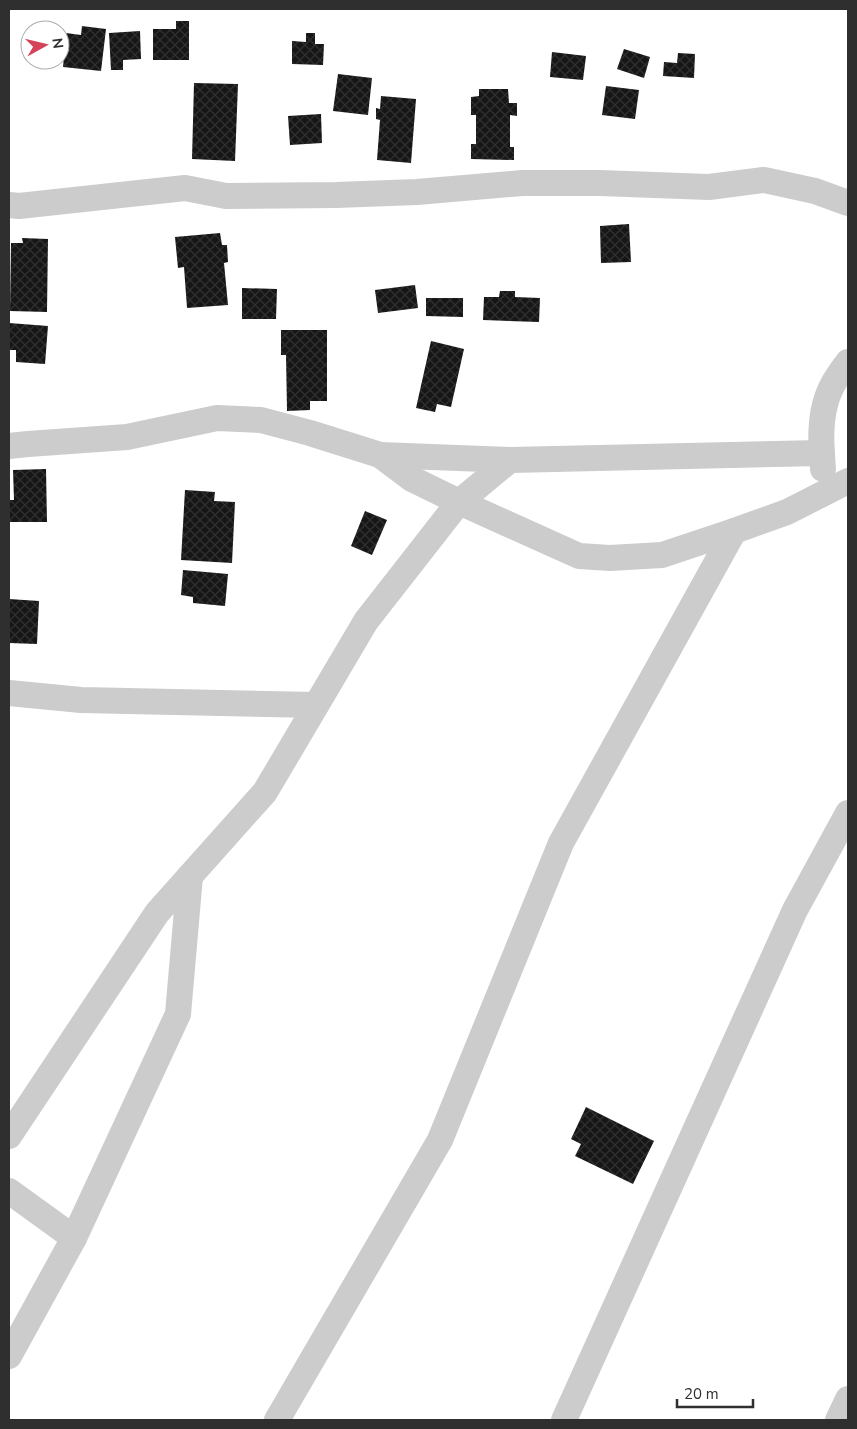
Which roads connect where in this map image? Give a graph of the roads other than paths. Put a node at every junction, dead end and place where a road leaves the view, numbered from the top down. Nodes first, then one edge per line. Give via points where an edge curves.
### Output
1 (848, 203) edge
2 (9, 205) edge
3 (848, 362) edge
4 (9, 446) edge
5 (822, 453) junction
6 (380, 455) junction
7 (510, 460) junction
8 (837, 486) edge
9 (459, 502) junction
10 (734, 531) junction
11 (9, 694) edge
12 (316, 705) junction
13 (848, 814) edge
14 (190, 876) junction
15 (9, 1136) edge
16 (9, 1191) edge
17 (74, 1238) junction
18 (9, 1356) edge
19 (848, 1400) edge
20 (277, 1420) edge
21 (564, 1420) edge
22 (838, 1420) edge

1 - 2 street via 815,191 764,180 709,187 600,182 522,183 336,196 226,196 185,188
3 - 5 street via 828,394 822,423
4 - 6 street via 127,437 217,418 261,420
5 - 7 street
5 - 8 street
6 - 7 street
6 - 9 street via 412,479
7 - 9 street
8 - 10 street via 787,512
9 - 10 street via 579,556 662,555
9 - 12 street via 366,621
10 - 20 street via 561,842 440,1140
11 - 12 street via 81,700
12 - 14 street via 265,792
13 - 21 street via 796,910
14 - 15 street via 157,913
14 - 17 street via 178,1014
16 - 17 street
17 - 18 street
19 - 22 street

